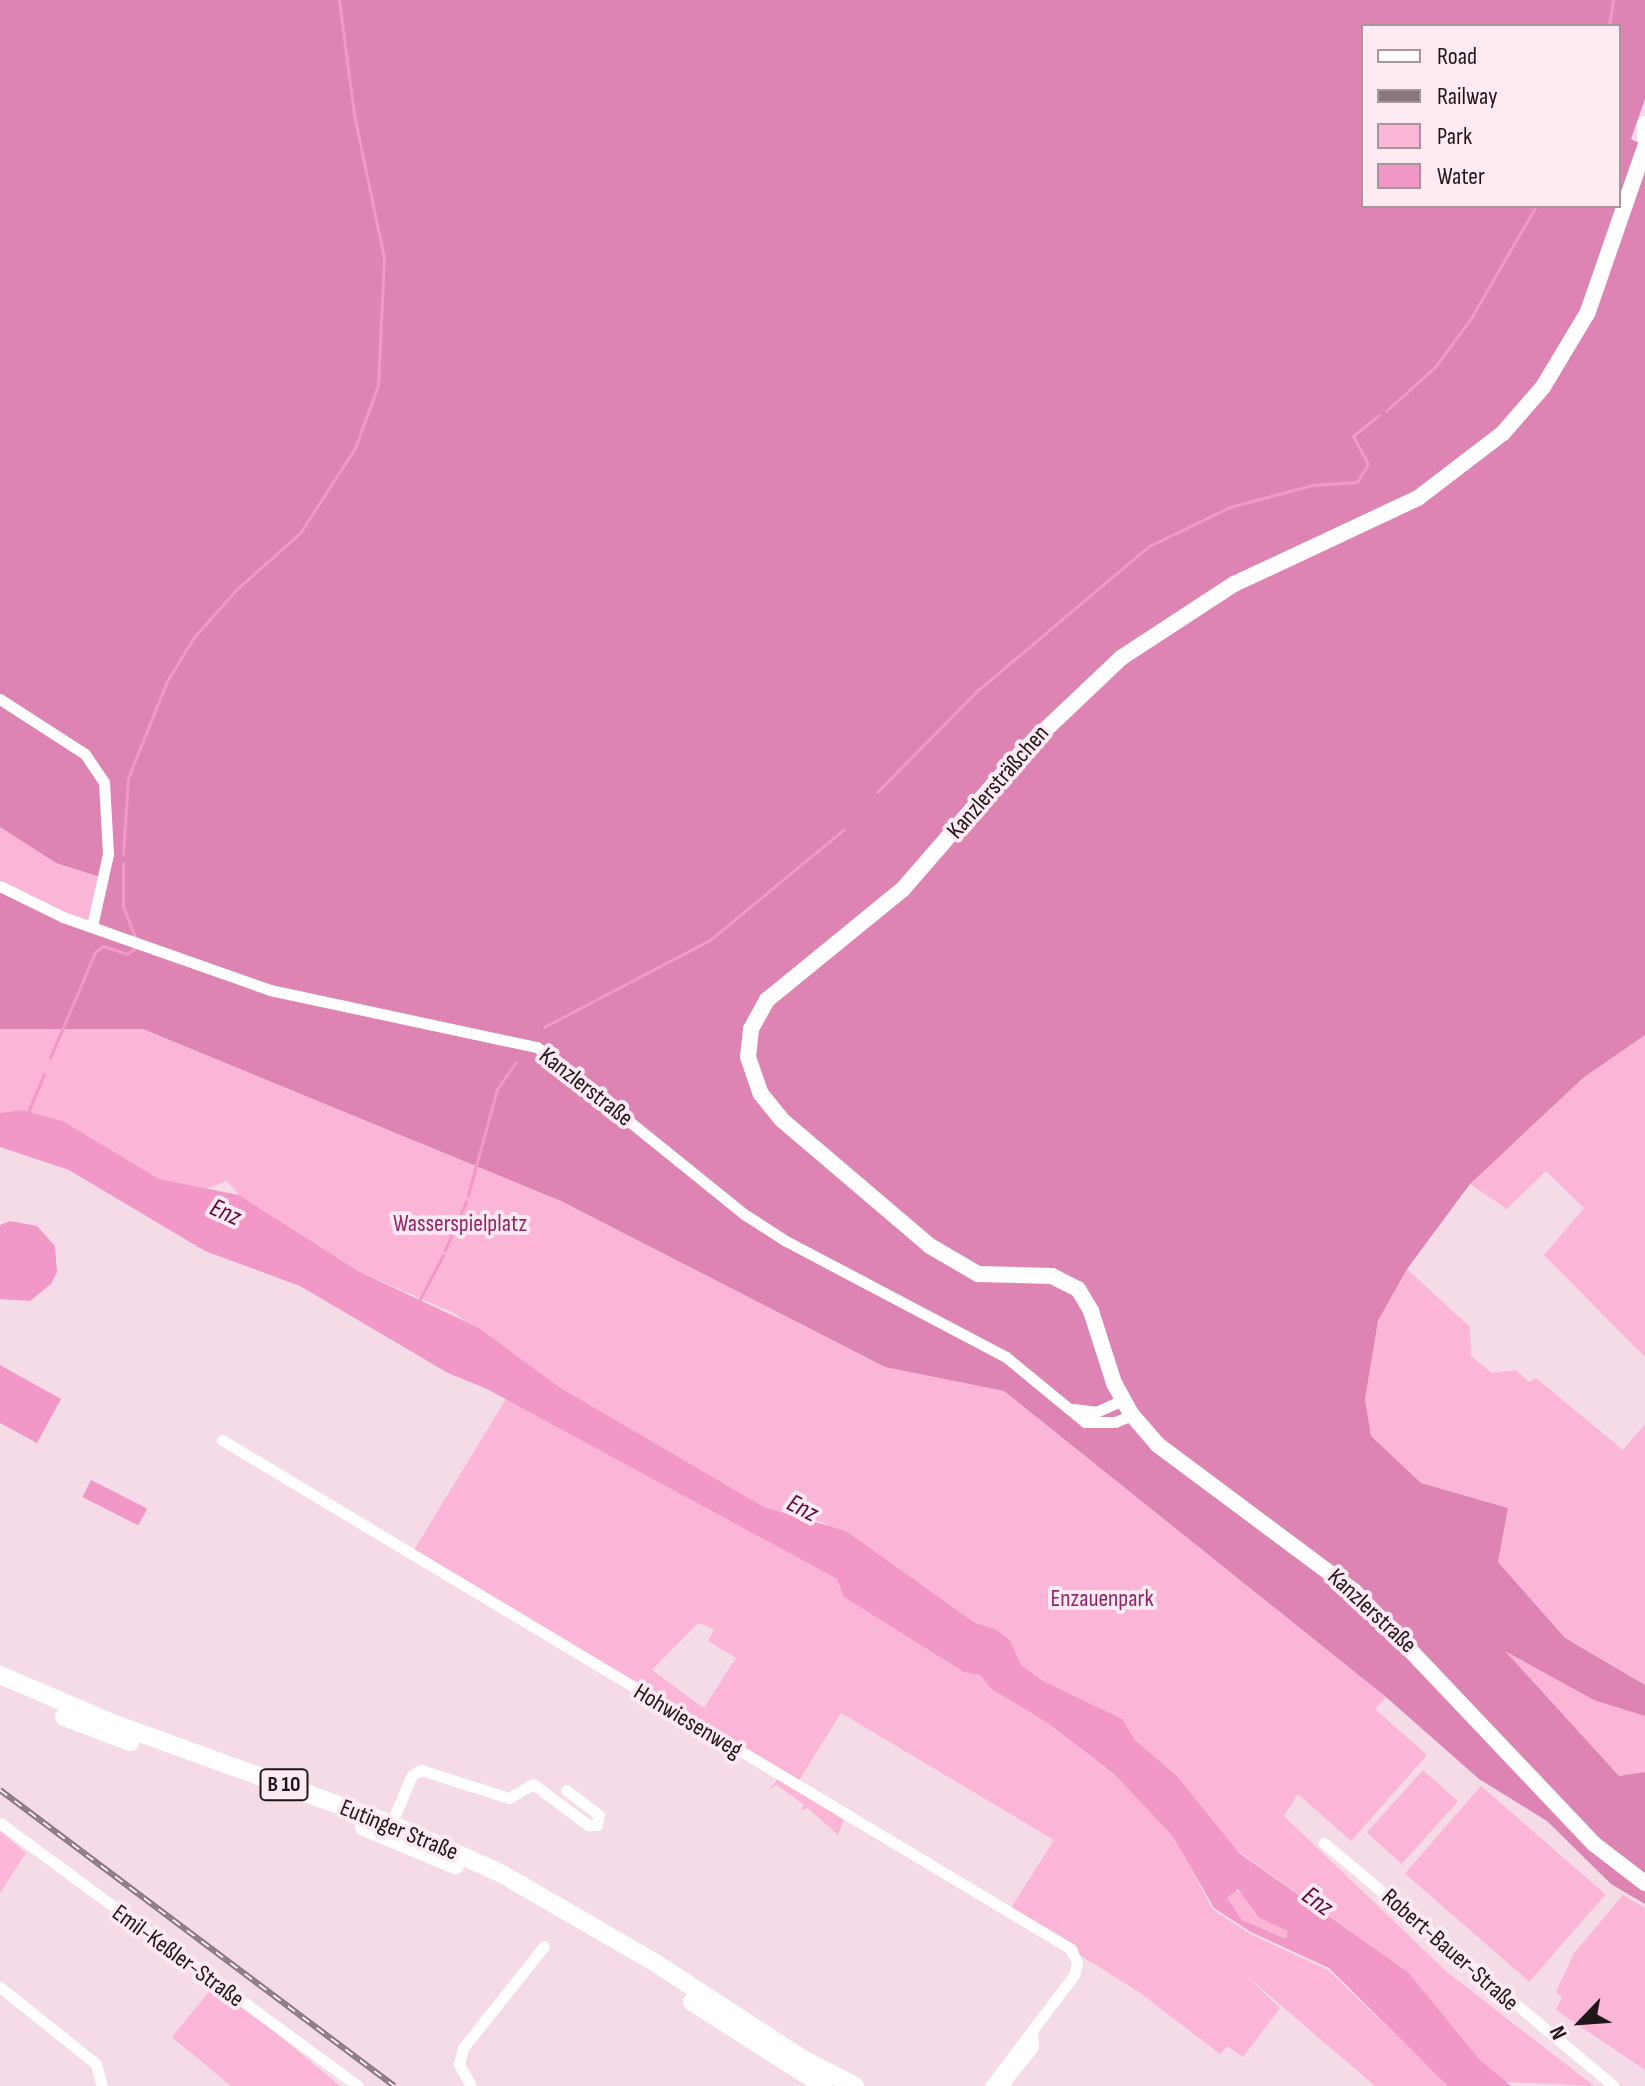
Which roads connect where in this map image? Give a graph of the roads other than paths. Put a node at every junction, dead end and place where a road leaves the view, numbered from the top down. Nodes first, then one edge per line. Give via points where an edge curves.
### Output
1 (1645, 124) edge
2 (1645, 138) edge
3 (1645, 147) edge
4 (0, 699) edge
5 (0, 886) edge
6 (92, 926) junction
7 (1123, 1400) junction
8 (1066, 1405) junction
9 (1132, 1415) junction
10 (222, 1440) dead end
11 (0, 1675) edge
12 (0, 1689) edge
13 (566, 1790) dead end
14 (0, 1823) edge
15 (391, 1824) junction
16 (1324, 1843) dead end
17 (1645, 1883) edge
18 (544, 1946) dead end
19 (0, 1987) edge
20 (1032, 2032) junction
21 (767, 2045) junction
22 (102, 2086) edge
23 (358, 2086) edge
24 (471, 2086) edge
25 (824, 2086) edge
26 (855, 2086) edge
27 (990, 2086) edge
28 (1002, 2086) edge
29 (1614, 2086) edge

1 - 2 main road
3 - 7 main road, Kanzlersträßchen via 1588,312 1543,387 1503,433 1418,498 1234,584 1121,658 1029,744 903,889 778,990 751,1029 749,1068 769,1106 881,1208 978,1274 1052,1276 1078,1289
4 - 6 street via 85,754 104,782 108,854
5 - 6 street, Kanzlerstraße
6 - 8 street, Kanzlerstraße via 270,990 537,1047 744,1214 858,1281 1006,1357
7 - 8 street via 1087,1413
7 - 9 main road, Kanzlersträßchen
8 - 9 street, Kanzlerstraße via 1085,1422 1115,1422
9 - 17 main road, Kanzlerstraße via 1180,1462 1363,1599 1594,1844
10 - 20 street, Hohwiesenweg via 1071,1949 1077,1963 1074,1975
11 - 15 main road, Eutinger Straße / B 10 via 115,1724
12 - 21 main road, Eutinger Straße / B 10 via 388,1836 489,1881
13 - 15 street via 599,1815 597,1825 588,1825 533,1784 509,1798 421,1770 412,1775
14 - 23 street, Emil-Keßler-Straße
15 - 21 main road, Eutinger Straße / B 10 via 552,1901
16 - 29 street, Robert-Bauer-Straße
18 - 24 street via 463,2048 460,2068
19 - 22 street via 96,2064
20 - 27 street, Hohwiesenweg
20 - 28 street, Hohwiesenweg via 1033,2047
21 - 25 main road, Eutinger Straße / B 10
21 - 26 main road, Eutinger Straße / B 10

